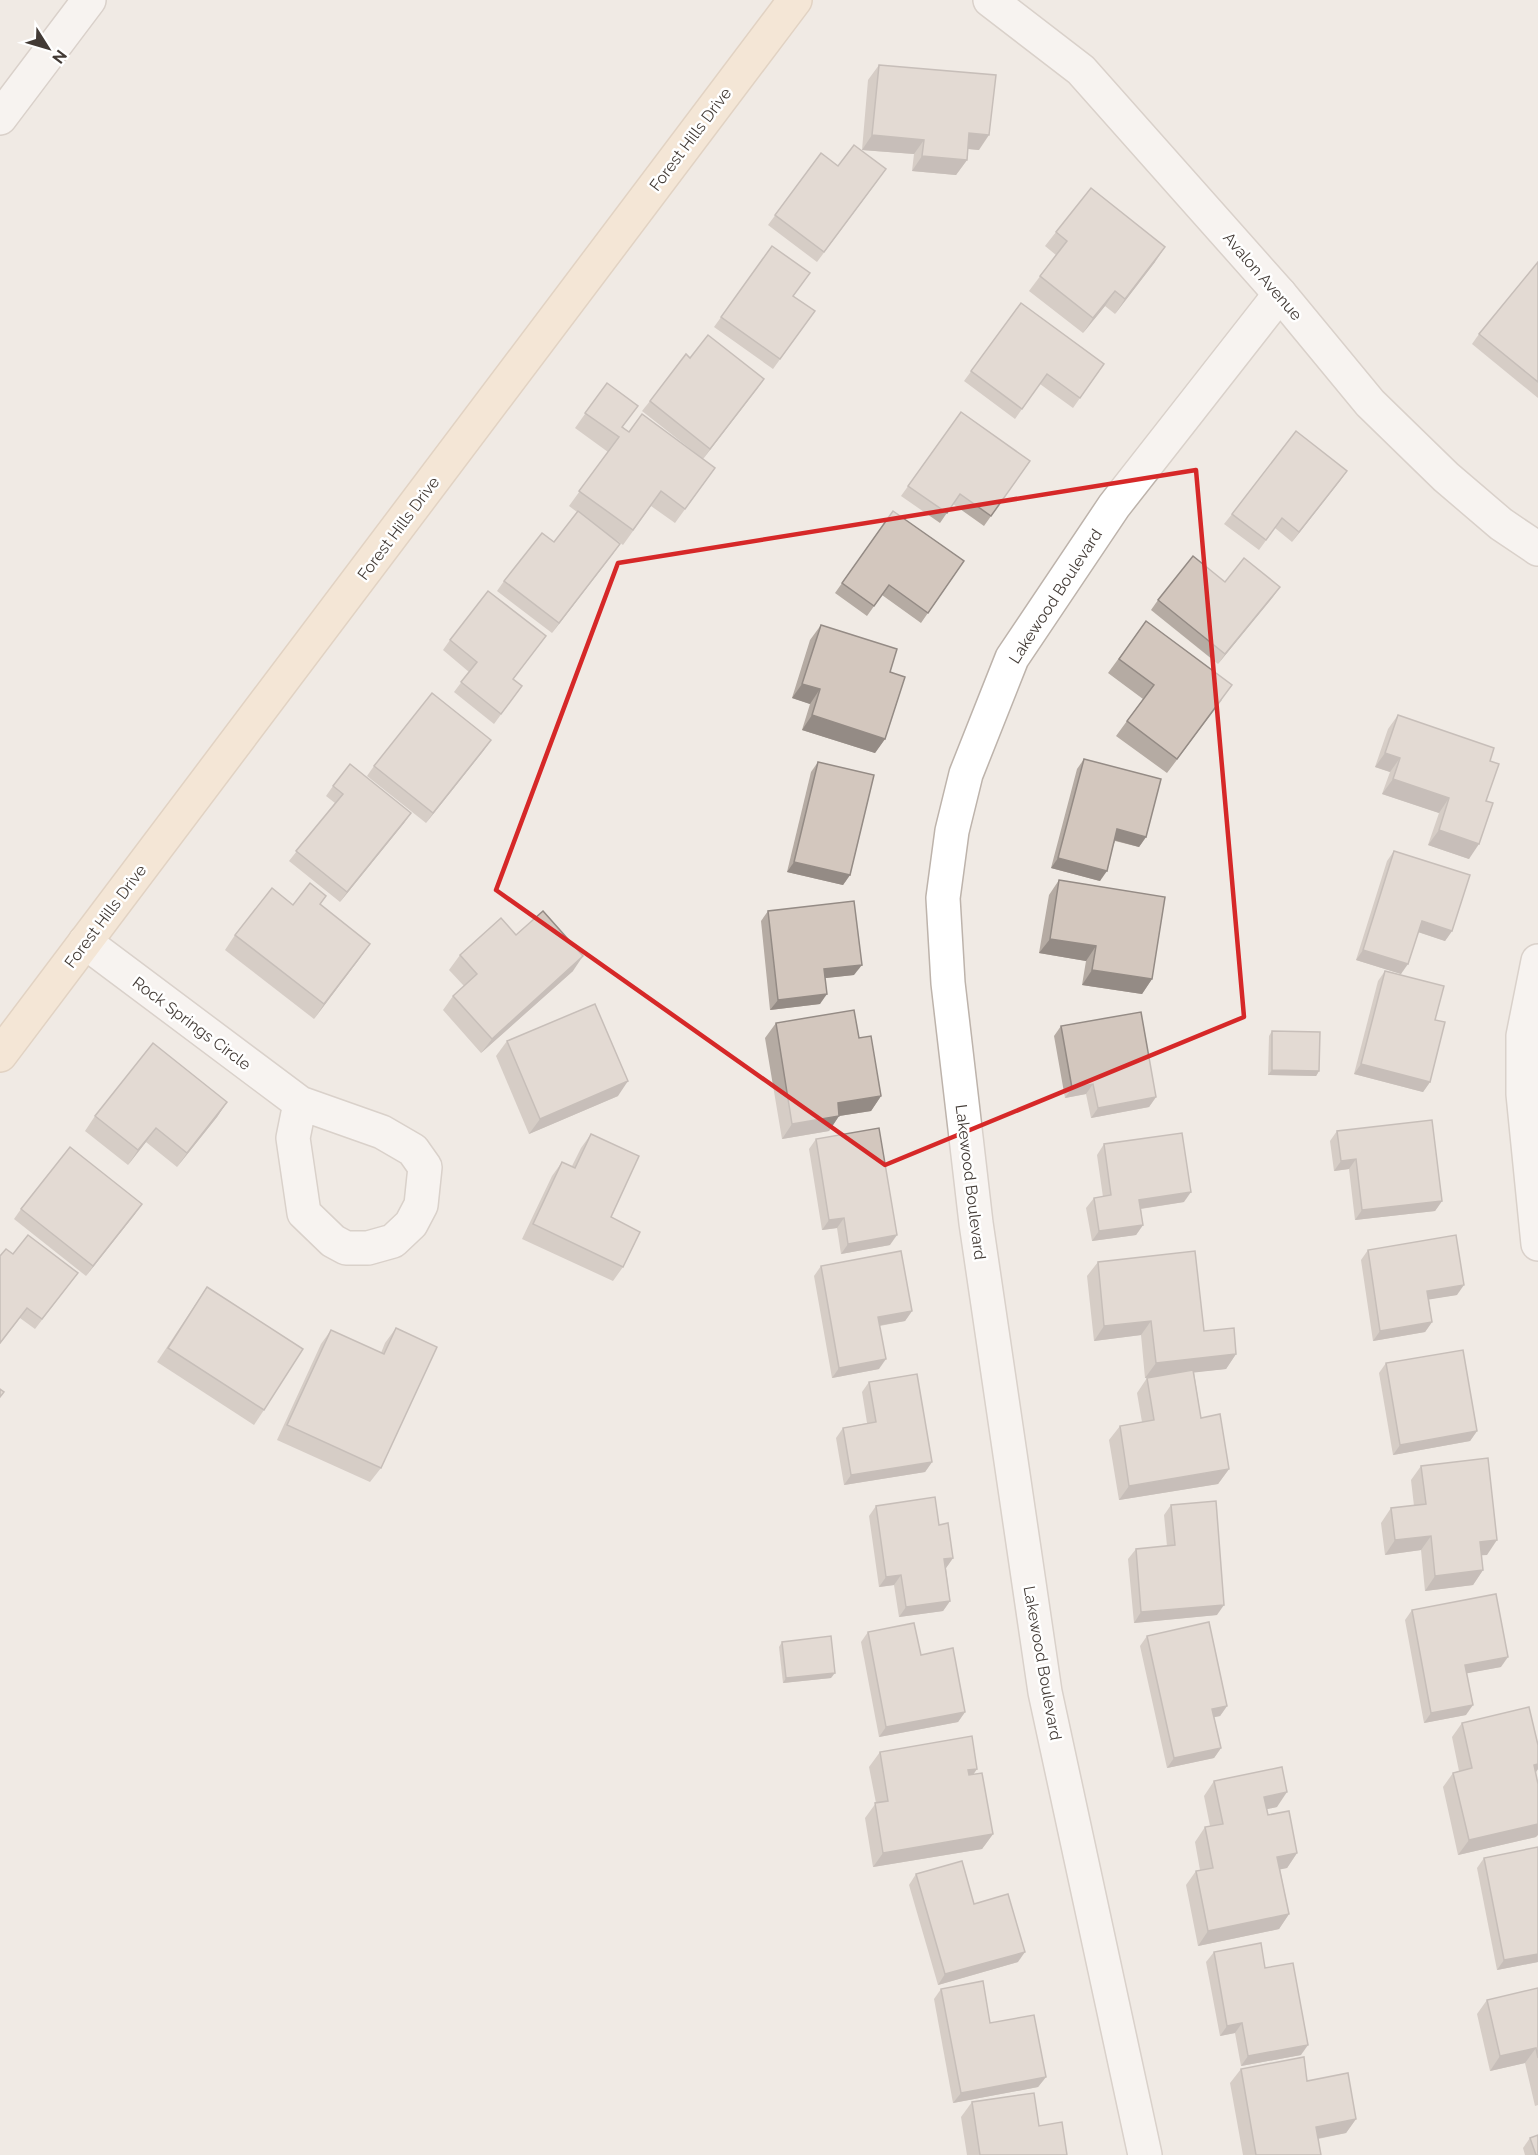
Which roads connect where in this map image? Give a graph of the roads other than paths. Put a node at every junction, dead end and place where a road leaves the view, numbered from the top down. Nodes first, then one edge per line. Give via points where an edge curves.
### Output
1 (795, 0) edge
2 (990, 0) edge
3 (83, 8) edge
4 (0, 118) edge
5 (1280, 294) junction
6 (1538, 549) edge
7 (85, 942) junction
8 (1538, 960) edge
9 (0, 1055) edge
10 (300, 1103) junction
11 (1538, 1244) edge
12 (1145, 2155) edge

1 - 7 street, Forest Hills Drive
2 - 5 street, Avalon Avenue via 1081,70
3 - 4 street
5 - 6 street, Avalon Avenue via 1370,403 1446,477
5 - 12 street, Lakewood Boulevard via 1114,507 1012,658 966,774 952,831 943,898 949,993 976,1223 1045,1692
7 - 9 street, Forest Hills Drive
7 - 10 street, Rock Springs Circle
8 - 11 street via 1523,1036 1524,1119
10 - 10 street, Rock Springs Circle via 293,1138 304,1213 346,1248 368,1248 393,1241 411,1224 422,1205 425,1167 413,1150 382,1131

